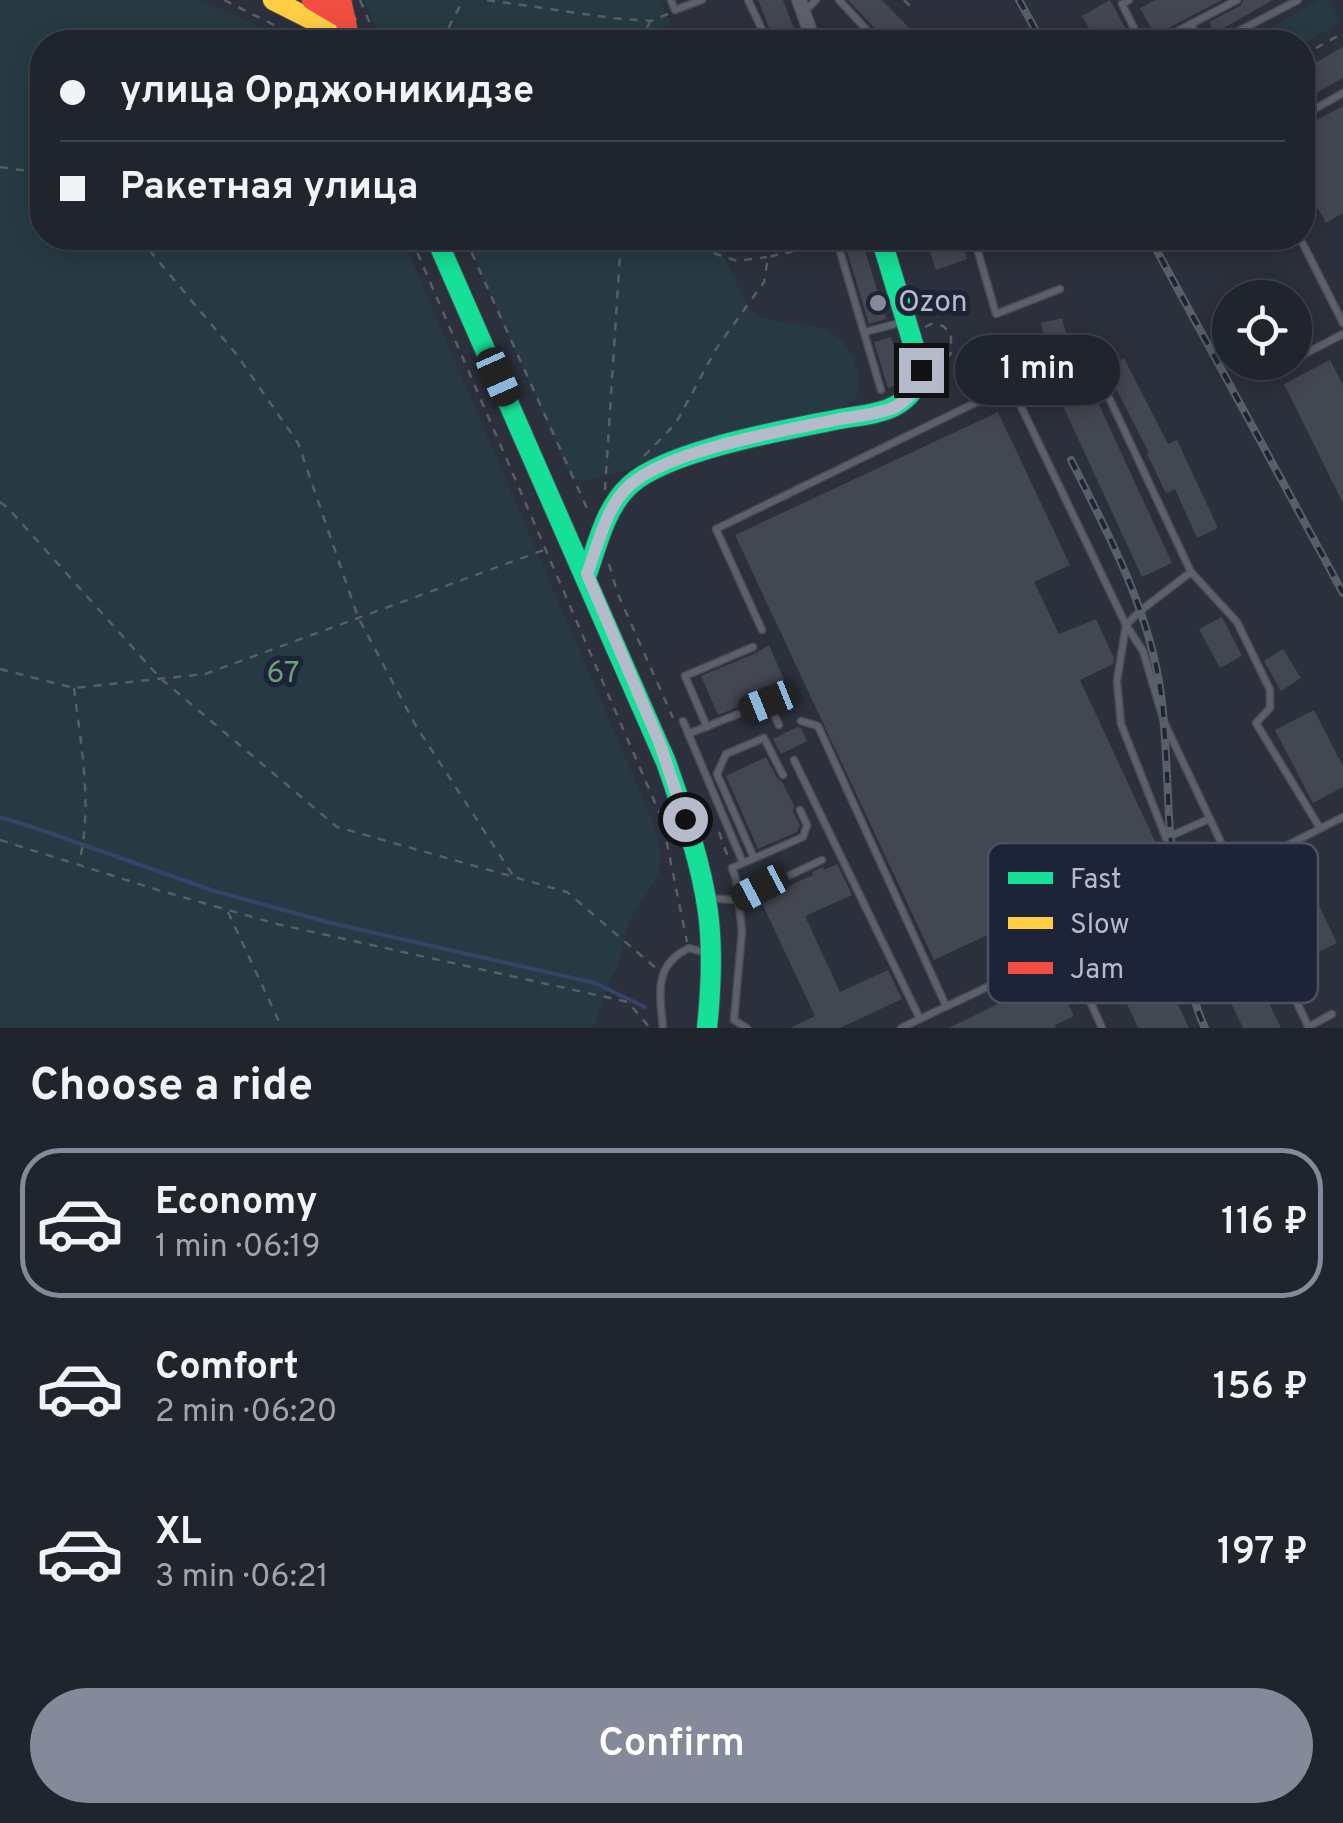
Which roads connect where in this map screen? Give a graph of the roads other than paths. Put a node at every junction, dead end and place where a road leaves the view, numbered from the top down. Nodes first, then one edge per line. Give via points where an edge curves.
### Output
1 (312, 0) edge
2 (671, 0) edge
3 (702, 0) edge
4 (748, 0) edge
5 (816, 0) edge
6 (839, 0) edge
7 (1130, 0) edge
8 (1237, 0) edge
9 (1298, 0) edge
10 (276, 1) edge
11 (802, 6) edge
12 (1191, 24) junction
13 (343, 26) edge
14 (762, 30) edge
15 (810, 30) edge
16 (867, 30) edge
17 (1135, 30) edge
18 (1180, 30) edge
19 (1194, 30) edge
20 (1241, 30) edge
21 (1343, 94) edge
22 (1315, 109) edge
23 (441, 250) edge
24 (840, 250) edge
25 (887, 250) edge
26 (977, 250) edge
27 (1306, 250) edge
28 (1060, 289) dead end
29 (1343, 323) edge
30 (908, 327) junction
31 (866, 332) junction
32 (1343, 334) edge
33 (1312, 350) edge
34 (881, 390) dead end
35 (1014, 392) junction
36 (1191, 572) junction
37 (587, 574) junction
38 (1126, 625) junction
39 (762, 630) dead end
40 (754, 647) dead end
41 (802, 721) dead end
42 (679, 722) road end
43 (778, 724) dead end
44 (707, 726) junction
45 (688, 734) junction
46 (794, 760) dead end
47 (783, 775) dead end
48 (800, 810) dead end
49 (1343, 817) edge
50 (1209, 819) junction
51 (1320, 828) junction
52 (1220, 843) edge
53 (1291, 843) edge
54 (754, 858) junction
55 (822, 860) dead end
56 (742, 863) junction
57 (706, 898) junction
58 (737, 900) junction
59 (711, 966) junction
60 (988, 986) edge
61 (1091, 1003) edge
62 (1296, 1003) edge
63 (946, 1006) junction
64 (1332, 1014) dead end
65 (920, 1019) junction
66 (662, 1028) edge
67 (707, 1028) edge
68 (747, 1028) edge
69 (901, 1028) edge
70 (1102, 1028) edge
71 (1308, 1028) edge

1 - 13 main road
2 - 3 lane via 676,10
4 - 14 lane
5 - 11 lane
6 - 16 lane
7 - 17 lane via 1122,4
8 - 12 lane
9 - 20 lane
10 - 13 main road
11 - 15 street
12 - 18 lane
12 - 19 lane
21 - 22 lane
23 - 37 main road
24 - 31 lane
25 - 30 main road
26 - 28 lane via 996,314
27 - 29 lane
30 - 31 lane
30 - 37 main road via 921,370 911,395 886,410 752,437 648,472 610,510
31 - 34 lane
32 - 33 lane
35 - 36 lane via 1050,368 1088,360
35 - 38 lane
35 - 39 lane via 975,403 716,529
36 - 38 lane
36 - 51 lane via 1236,622 1270,690 1270,708 1256,723
37 - 57 main road via 660,744
38 - 50 lane via 1143,650 1164,722
38 - 50 lane via 1118,681 1121,724 1166,838
40 - 44 lane via 684,676
41 - 63 lane via 818,726
42 - 45 lane
43 - 44 lane via 768,702
44 - 45 lane
45 - 56 lane
46 - 65 lane
47 - 54 lane via 764,738 726,754 717,774
48 - 54 lane via 807,825 803,837
49 - 51 lane
50 - 52 lane
51 - 53 lane
54 - 56 lane
55 - 58 lane
56 - 58 lane via 732,868
57 - 58 lane
57 - 59 main road
58 - 68 lane via 742,931 734,1020
59 - 66 lane via 704,952 688,948 674,955 662,973
59 - 67 main road
60 - 63 lane
61 - 70 lane
62 - 71 lane
63 - 65 lane
64 - 71 lane
65 - 69 lane

